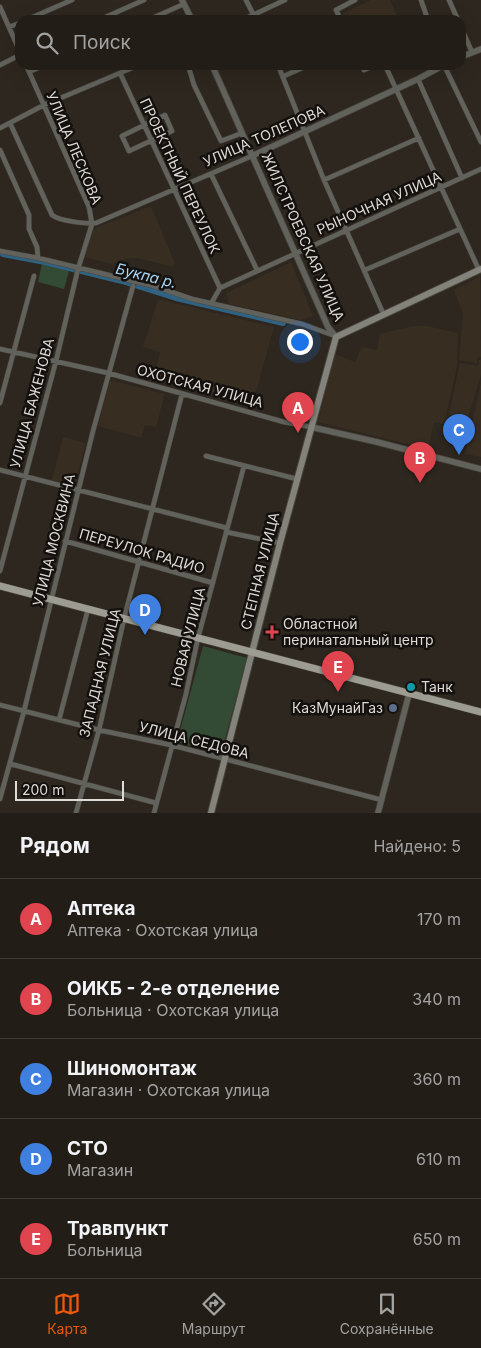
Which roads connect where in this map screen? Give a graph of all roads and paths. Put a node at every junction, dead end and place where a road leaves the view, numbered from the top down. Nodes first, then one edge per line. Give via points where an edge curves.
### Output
1 (72, 0) edge
2 (144, 0) edge
3 (246, 0) edge
4 (285, 0) edge
5 (355, 0) edge
6 (421, 0) edge
7 (449, 0) edge
8 (183, 2) edge
9 (0, 6) edge
10 (38, 15) edge
11 (110, 15) edge
12 (158, 15) edge
13 (190, 15) edge
14 (254, 15) edge
15 (259, 15) edge
16 (338, 15) edge
17 (426, 15) edge
18 (456, 15) edge
19 (15, 24) edge
20 (9, 27) junction
21 (466, 38) edge
22 (15, 41) edge
23 (481, 49) edge
24 (472, 52) junction
25 (466, 55) edge
26 (15, 56) edge
27 (0, 65) edge
28 (34, 70) edge
29 (127, 70) edge
30 (190, 70) edge
31 (214, 70) edge
32 (281, 70) edge
33 (295, 70) edge
34 (387, 70) edge
35 (435, 70) edge
36 (446, 70) edge
37 (29, 72) joint
38 (120, 73) junction
39 (284, 76) junction
40 (418, 79) junction
41 (396, 88) junction
42 (44, 105) junction
43 (10, 123) junction
44 (144, 125) junction
45 (0, 128) edge
46 (304, 132) junction
47 (242, 133) junction
48 (419, 138) junction
49 (151, 141) junction
50 (481, 142) edge
51 (0, 150) edge
52 (252, 156) junction
53 (481, 169) edge
54 (211, 174) junction
55 (462, 178) junction
56 (324, 180) junction
57 (441, 188) junction
58 (174, 191) junction
59 (92, 224) junction
60 (460, 229) junction
61 (346, 231) junction
62 (0, 251) edge
63 (296, 253) junction
64 (38, 258) junction
65 (78, 269) junction
66 (258, 270) junction
67 (365, 270) junction
68 (480, 270) edge
69 (34, 276) dead end
70 (133, 286) dead end
71 (220, 288) junction
72 (212, 302) junction
73 (383, 314) junction
74 (336, 337) junction
75 (0, 349) edge
76 (13, 352) junction
77 (56, 361) junction
78 (108, 374) junction
79 (182, 394) junction
80 (0, 403) edge
81 (311, 426) junction
82 (206, 456) dead end
83 (244, 466) junction
84 (481, 469) edge
85 (0, 470) edge
86 (25, 475) junction
87 (297, 479) junction
88 (78, 490) junction
89 (154, 509) junction
90 (227, 530) junction
91 (65, 541) junction
92 (280, 543) junction
93 (140, 563) junction
94 (0, 571) edge
95 (213, 583) junction
96 (0, 586) edge
97 (51, 600) junction
98 (88, 609) junction
99 (124, 619) junction
100 (198, 638) junction
101 (252, 652) junction
102 (410, 694) junction
103 (0, 705) edge
104 (24, 711) junction
105 (481, 712) edge
106 (59, 720) junction
107 (98, 730) junction
108 (171, 745) junction
109 (224, 758) junction
110 (11, 764) junction
111 (83, 784) junction
112 (0, 799) edge
113 (382, 800) junction
114 (156, 803) junction
115 (76, 813) edge
116 (154, 813) edge
117 (210, 813) edge
118 (378, 813) edge

1 - 10 street
2 - 11 street
3 - 14 street
4 - 15 street
5 - 16 street via 336,10
6 - 17 street
7 - 18 street
8 - 12 street
8 - 13 street
9 - 20 street
19 - 20 street
20 - 22 street
21 - 24 street
23 - 24 street
24 - 25 street
26 - 27 street
28 - 37 street
29 - 38 street
30 - 47 street via 221,141
31 - 47 street, ЖИЛСТРОЕВСКАЯ УЛИЦА
32 - 39 street
33 - 39 street
34 - 41 street
35 - 40 street, УЛИЦА ТОЛЕПОВА
36 - 50 street
37 - 42 street, УЛИЦА ЛЕСКОВА
38 - 42 street
38 - 44 street, ПРОЕКТНЫЙ ПЕРЕУЛОК
39 - 46 street
40 - 41 street, УЛИЦА ТОЛЕПОВА
40 - 55 street
41 - 46 street, УЛИЦА ТОЛЕПОВА
41 - 48 street
42 - 43 street
42 - 59 street, УЛИЦА ЛЕСКОВА via 89,206
43 - 45 street
43 - 59 street via 52,215
44 - 49 street, ПРОЕКТНЫЙ ПЕРЕУЛОК
44 - 49 street via 165,116 172,130
44 - 49 street via 122,136 129,151
46 - 52 street, УЛИЦА ТОЛЕПОВА
46 - 56 street
47 - 52 street, ЖИЛСТРОЕВСКАЯ УЛИЦА
48 - 56 street
48 - 57 street
49 - 58 street, ПРОЕКТНЫЙ ПЕРЕУЛОК
51 - 64 street via 29,215 29,229 38,247
52 - 54 street, УЛИЦА ТОЛЕПОВА
52 - 63 street, ЖИЛСТРОЕВСКАЯ УЛИЦА
53 - 55 street, РЫНОЧНАЯ УЛИЦА
54 - 58 street, УЛИЦА ТОЛЕПОВА
54 - 66 street
55 - 57 street, РЫНОЧНАЯ УЛИЦА
56 - 61 street
57 - 60 street
57 - 61 street, РЫНОЧНАЯ УЛИЦА
58 - 59 street, УЛИЦА ТОЛЕПОВА
58 - 71 street, ПРОЕКТНЫЙ ПЕРЕУЛОК
59 - 65 street, УЛИЦА ЛЕСКОВА
60 - 67 street
60 - 68 street
61 - 63 street, РЫНОЧНАЯ УЛИЦА
61 - 67 street
62 - 64 street
63 - 66 street, РЫНОЧНАЯ УЛИЦА
63 - 74 street, ЖИЛСТРОЕВСКАЯ УЛИЦА via 328,327
64 - 65 street
65 - 72 street
65 - 77 street, УЛИЦА БАЖЕНОВА
66 - 71 street, РЫНОЧНАЯ УЛИЦА
67 - 73 street
68 - 73 main road
69 - 76 street
70 - 78 street, УЛИЦА МОСКВИНА
71 - 72 street
72 - 74 street via 302,324
73 - 74 main road
74 - 81 main road, СТЕПНАЯ УЛИЦА
75 - 76 street, ОХОТСКАЯ УЛИЦА
76 - 77 street, ОХОТСКАЯ УЛИЦА
76 - 80 street
77 - 78 street, ОХОТСКАЯ УЛИЦА
77 - 86 street, УЛИЦА БАЖЕНОВА
78 - 79 street, ОХОТСКАЯ УЛИЦА
78 - 88 street, УЛИЦА МОСКВИНА
79 - 81 street, ОХОТСКАЯ УЛИЦА via 284,422
79 - 89 street, ЗАПАДНАЯ УЛИЦА
81 - 84 street, ОХОТСКАЯ УЛИЦА
81 - 87 main road, СТЕПНАЯ УЛИЦА
82 - 83 street
83 - 87 street
83 - 90 street, НОВАЯ УЛИЦА
85 - 86 street
86 - 88 street
86 - 94 street, УЛИЦА БАЖЕНОВА
87 - 92 main road, СТЕПНАЯ УЛИЦА
88 - 89 street
88 - 91 street, УЛИЦА МОСКВИНА
89 - 90 street
89 - 93 street, ЗАПАДНАЯ УЛИЦА
90 - 92 street
90 - 95 street, НОВАЯ УЛИЦА
91 - 93 street, ПЕРЕУЛОК РАДИО
91 - 97 street, УЛИЦА МОСКВИНА
92 - 101 main road, СТЕПНАЯ УЛИЦА
93 - 95 street, ПЕРЕУЛОК РАДИО
93 - 99 street, ЗАПАДНАЯ УЛИЦА
95 - 100 street, НОВАЯ УЛИЦА
96 - 97 main road
97 - 98 main road
97 - 104 street, УЛИЦА МОСКВИНА
98 - 99 main road
98 - 106 street
99 - 100 main road
99 - 107 street, ЗАПАДНАЯ УЛИЦА
100 - 101 main road
100 - 108 street, НОВАЯ УЛИЦА
101 - 102 main road
101 - 109 main road, СТЕПНАЯ УЛИЦА
102 - 105 main road
102 - 113 street
103 - 104 street, УЛИЦА СЕДОВА
104 - 106 street, УЛИЦА СЕДОВА
104 - 110 street, УЛИЦА МОСКВИНА
106 - 107 street, УЛИЦА СЕДОВА
107 - 108 street, УЛИЦА СЕДОВА
107 - 111 street, ЗАПАДНАЯ УЛИЦА
108 - 109 street, УЛИЦА СЕДОВА
108 - 114 street, НОВАЯ УЛИЦА
109 - 113 street, УЛИЦА СЕДОВА
109 - 117 main road, СТЕПНАЯ УЛИЦА
110 - 111 street
110 - 112 street, УЛИЦА МОСКВИНА
111 - 114 street
111 - 115 street, ЗАПАДНАЯ УЛИЦА
113 - 118 street
114 - 116 street, НОВАЯ УЛИЦА

